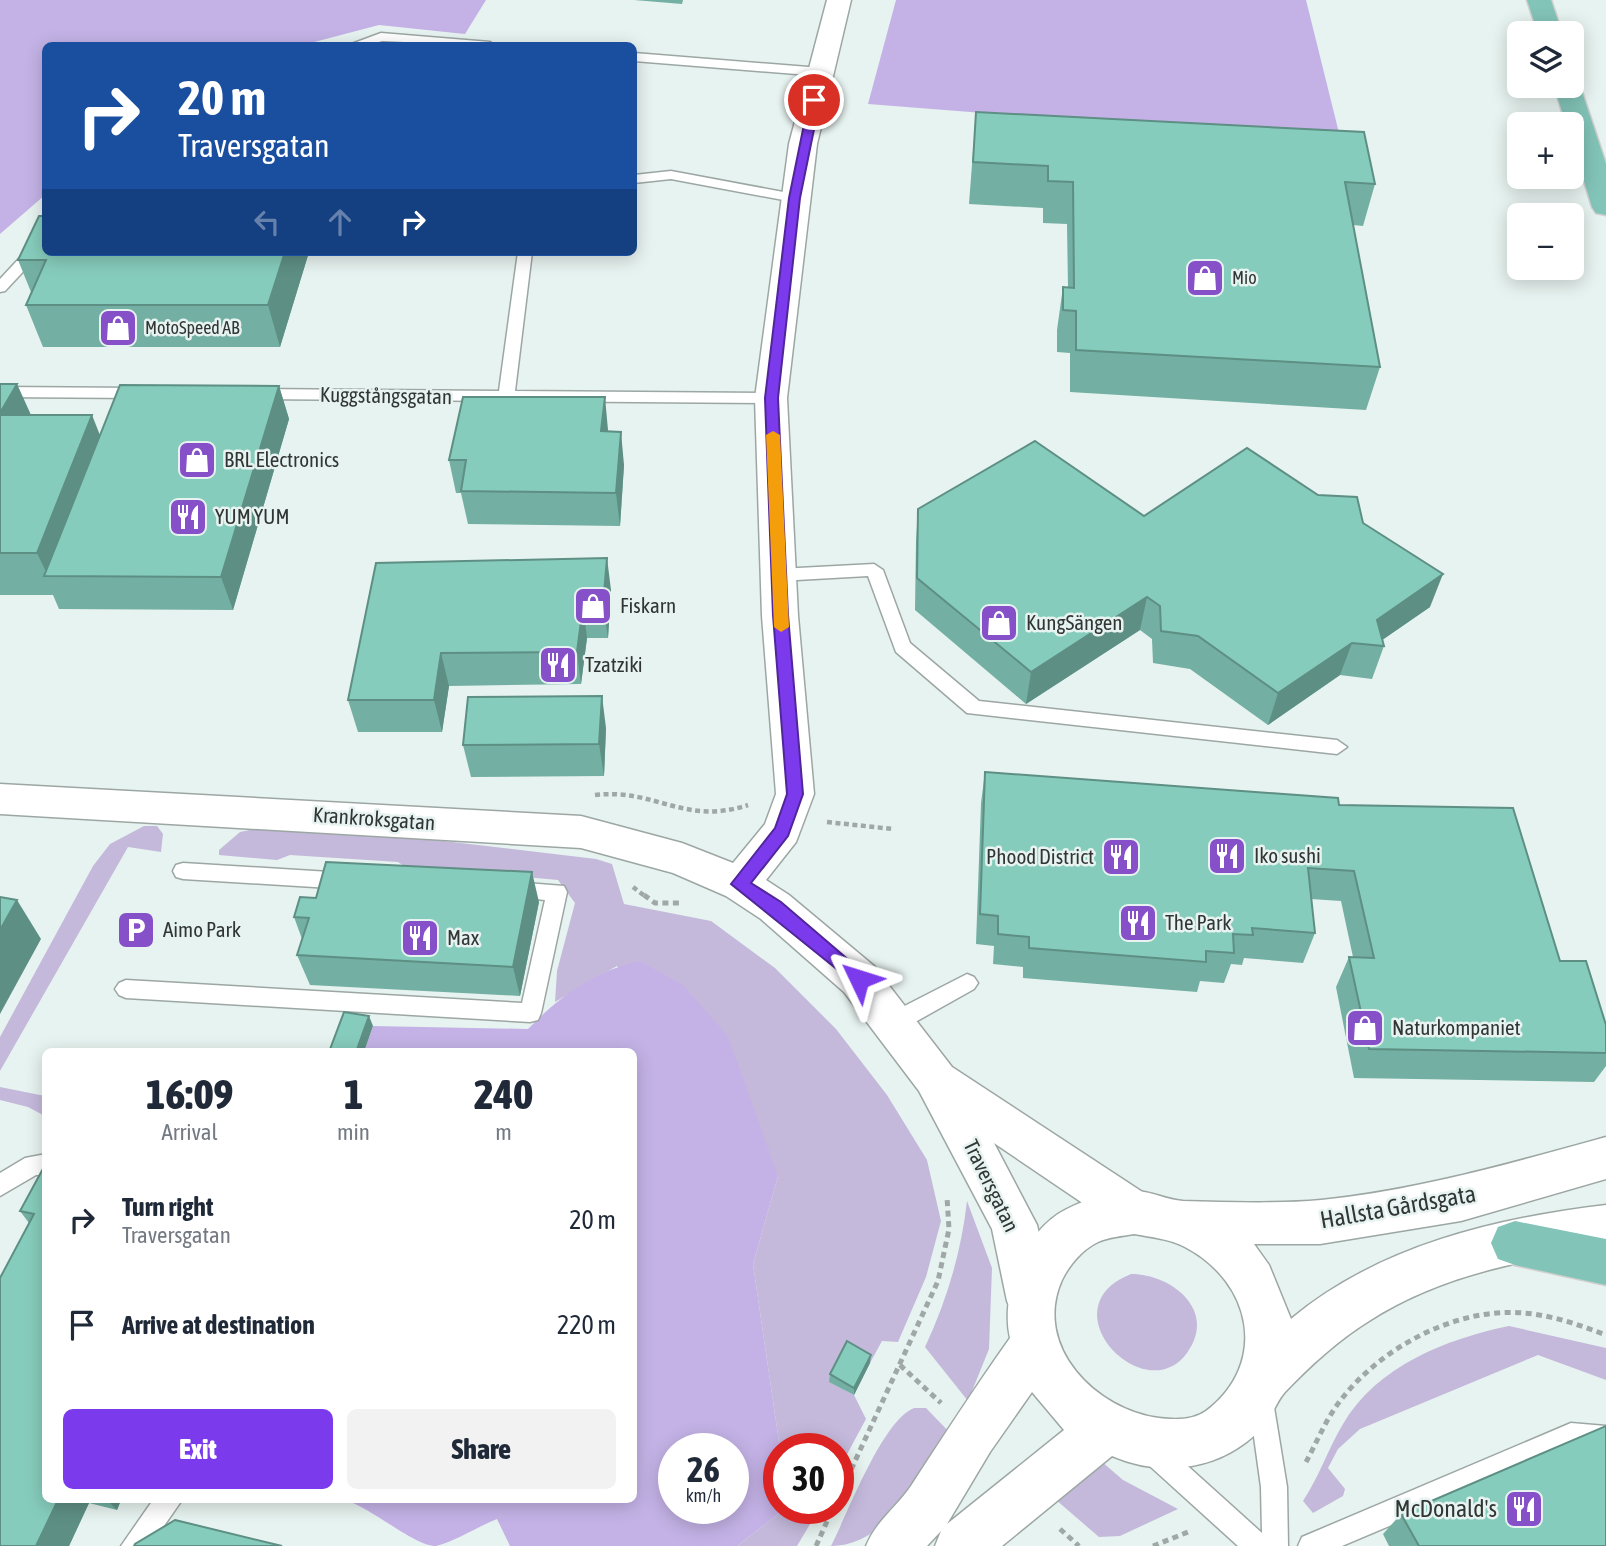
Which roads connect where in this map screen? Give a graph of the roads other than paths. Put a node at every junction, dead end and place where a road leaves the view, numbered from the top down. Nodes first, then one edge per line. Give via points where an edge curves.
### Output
1 (839, 0) edge
2 (1539, 0) edge
3 (1546, 21) edge
4 (365, 42) edge
5 (441, 42) edge
6 (637, 57) edge
7 (821, 72) junction
8 (1571, 98) edge
9 (637, 179) edge
10 (794, 198) junction
11 (1606, 207) edge
12 (42, 242) edge
13 (524, 256) edge
14 (0, 288) edge
15 (0, 392) edge
16 (158, 393) edge
17 (242, 394) edge
18 (506, 397) junction
19 (771, 398) junction
20 (779, 575) junction
21 (1337, 747) dead end
22 (0, 799) edge
23 (183, 872) dead end
24 (363, 881) edge
25 (740, 884) junction
26 (487, 888) edge
27 (967, 983) dead end
28 (126, 989) dead end
29 (893, 1023) junction
30 (935, 1077) junction
31 (1606, 1158) edge
32 (42, 1165) edge
33 (0, 1185) edge
34 (1134, 1212) junction
35 (1185, 1223) junction
36 (1606, 1227) edge
37 (1515, 1243) junction
38 (1606, 1262) edge
39 (1033, 1323) junction
40 (1263, 1383) junction
41 (1124, 1437) junction
42 (1606, 1439) edge
43 (168, 1503) edge
44 (134, 1546) edge
45 (892, 1546) edge
46 (961, 1546) edge
47 (1257, 1546) edge
48 (1275, 1546) edge
49 (1311, 1546) edge

1 - 7 street
2 - 3 main road
4 - 5 lane via 381,37
6 - 7 lane
7 - 10 street
8 - 11 main road
9 - 10 lane via 671,175
10 - 19 street
12 - 14 lane
13 - 18 lane
15 - 16 lane
17 - 18 lane, Kuggstångsgatan
18 - 19 lane, Kuggstångsgatan
19 - 20 street
20 - 21 lane via 874,570 902,647 974,708
20 - 25 street via 795,794 782,831
22 - 25 street, Krankroksgatan via 581,832 682,859
23 - 24 lane
25 - 29 street, Traversgatan via 775,907 859,979
26 - 28 lane via 556,892 530,1013
27 - 29 lane
29 - 30 street, Traversgatan
30 - 34 street, Traversgatan
30 - 39 street, Traversgatan via 1014,1225
31 - 35 street, Hallsta Gårdsgata via 1461,1199 1320,1222
32 - 33 lane
34 - 35 street
34 - 39 street via 1077,1228 1050,1256 1039,1272
35 - 40 street via 1221,1245 1256,1284 1267,1314 1271,1345
36 - 37 street
37 - 38 main road
37 - 40 street via 1399,1278 1323,1324
39 - 41 street via 1045,1370 1060,1393
39 - 45 street via 927,1508
40 - 41 street via 1241,1417 1214,1435 1181,1445
40 - 48 lane
41 - 46 street
41 - 47 lane
42 - 49 lane via 1571,1436
43 - 44 lane

